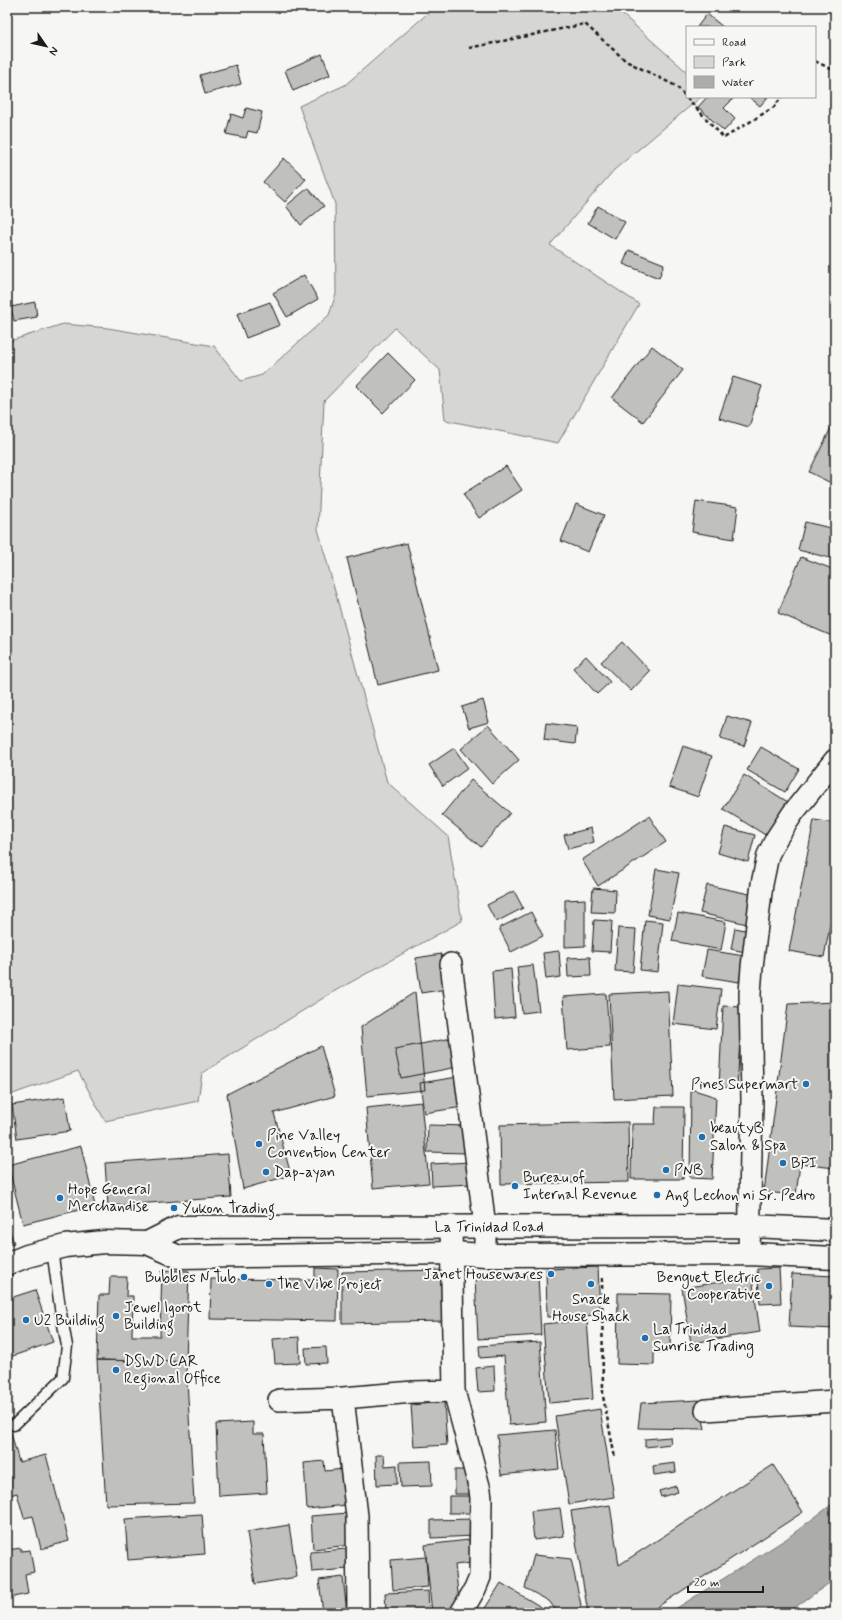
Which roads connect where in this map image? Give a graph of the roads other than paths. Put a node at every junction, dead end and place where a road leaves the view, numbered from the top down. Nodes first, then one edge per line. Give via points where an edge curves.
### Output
1 (835, 760) edge
2 (451, 964) dead end
3 (452, 1226) junction
4 (485, 1226) junction
5 (750, 1226) junction
6 (835, 1230) edge
7 (147, 1243) junction
8 (52, 1249) junction
9 (452, 1253) junction
10 (749, 1254) junction
11 (485, 1255) junction
12 (835, 1258) edge
13 (7, 1264) edge
14 (454, 1392) junction
15 (343, 1398) junction
16 (279, 1400) dead end
17 (835, 1401) edge
18 (706, 1410) dead end
19 (14, 1425) dead end
20 (358, 1613) edge
21 (461, 1613) edge

1 - 5 street via 797,807 776,839 768,855 762,884 750,993
2 - 4 street
3 - 4 highway, La Trinidad Road
3 - 7 highway, La Trinidad Road via 179,1227
3 - 9 street
4 - 5 highway, La Trinidad Road
4 - 11 street
5 - 6 highway, La Trinidad Road
5 - 10 street
7 - 8 highway, La Trinidad Road via 104,1242
7 - 9 highway, La Trinidad Road via 179,1257
8 - 13 highway, La Trinidad Road
8 - 19 lane via 67,1346 64,1378
9 - 11 highway, La Trinidad Road
9 - 14 street
10 - 11 highway, La Trinidad Road
10 - 12 highway, La Trinidad Road
14 - 15 street via 413,1392
14 - 21 street via 481,1498 480,1577
15 - 16 street
15 - 20 street via 357,1516
17 - 18 street

